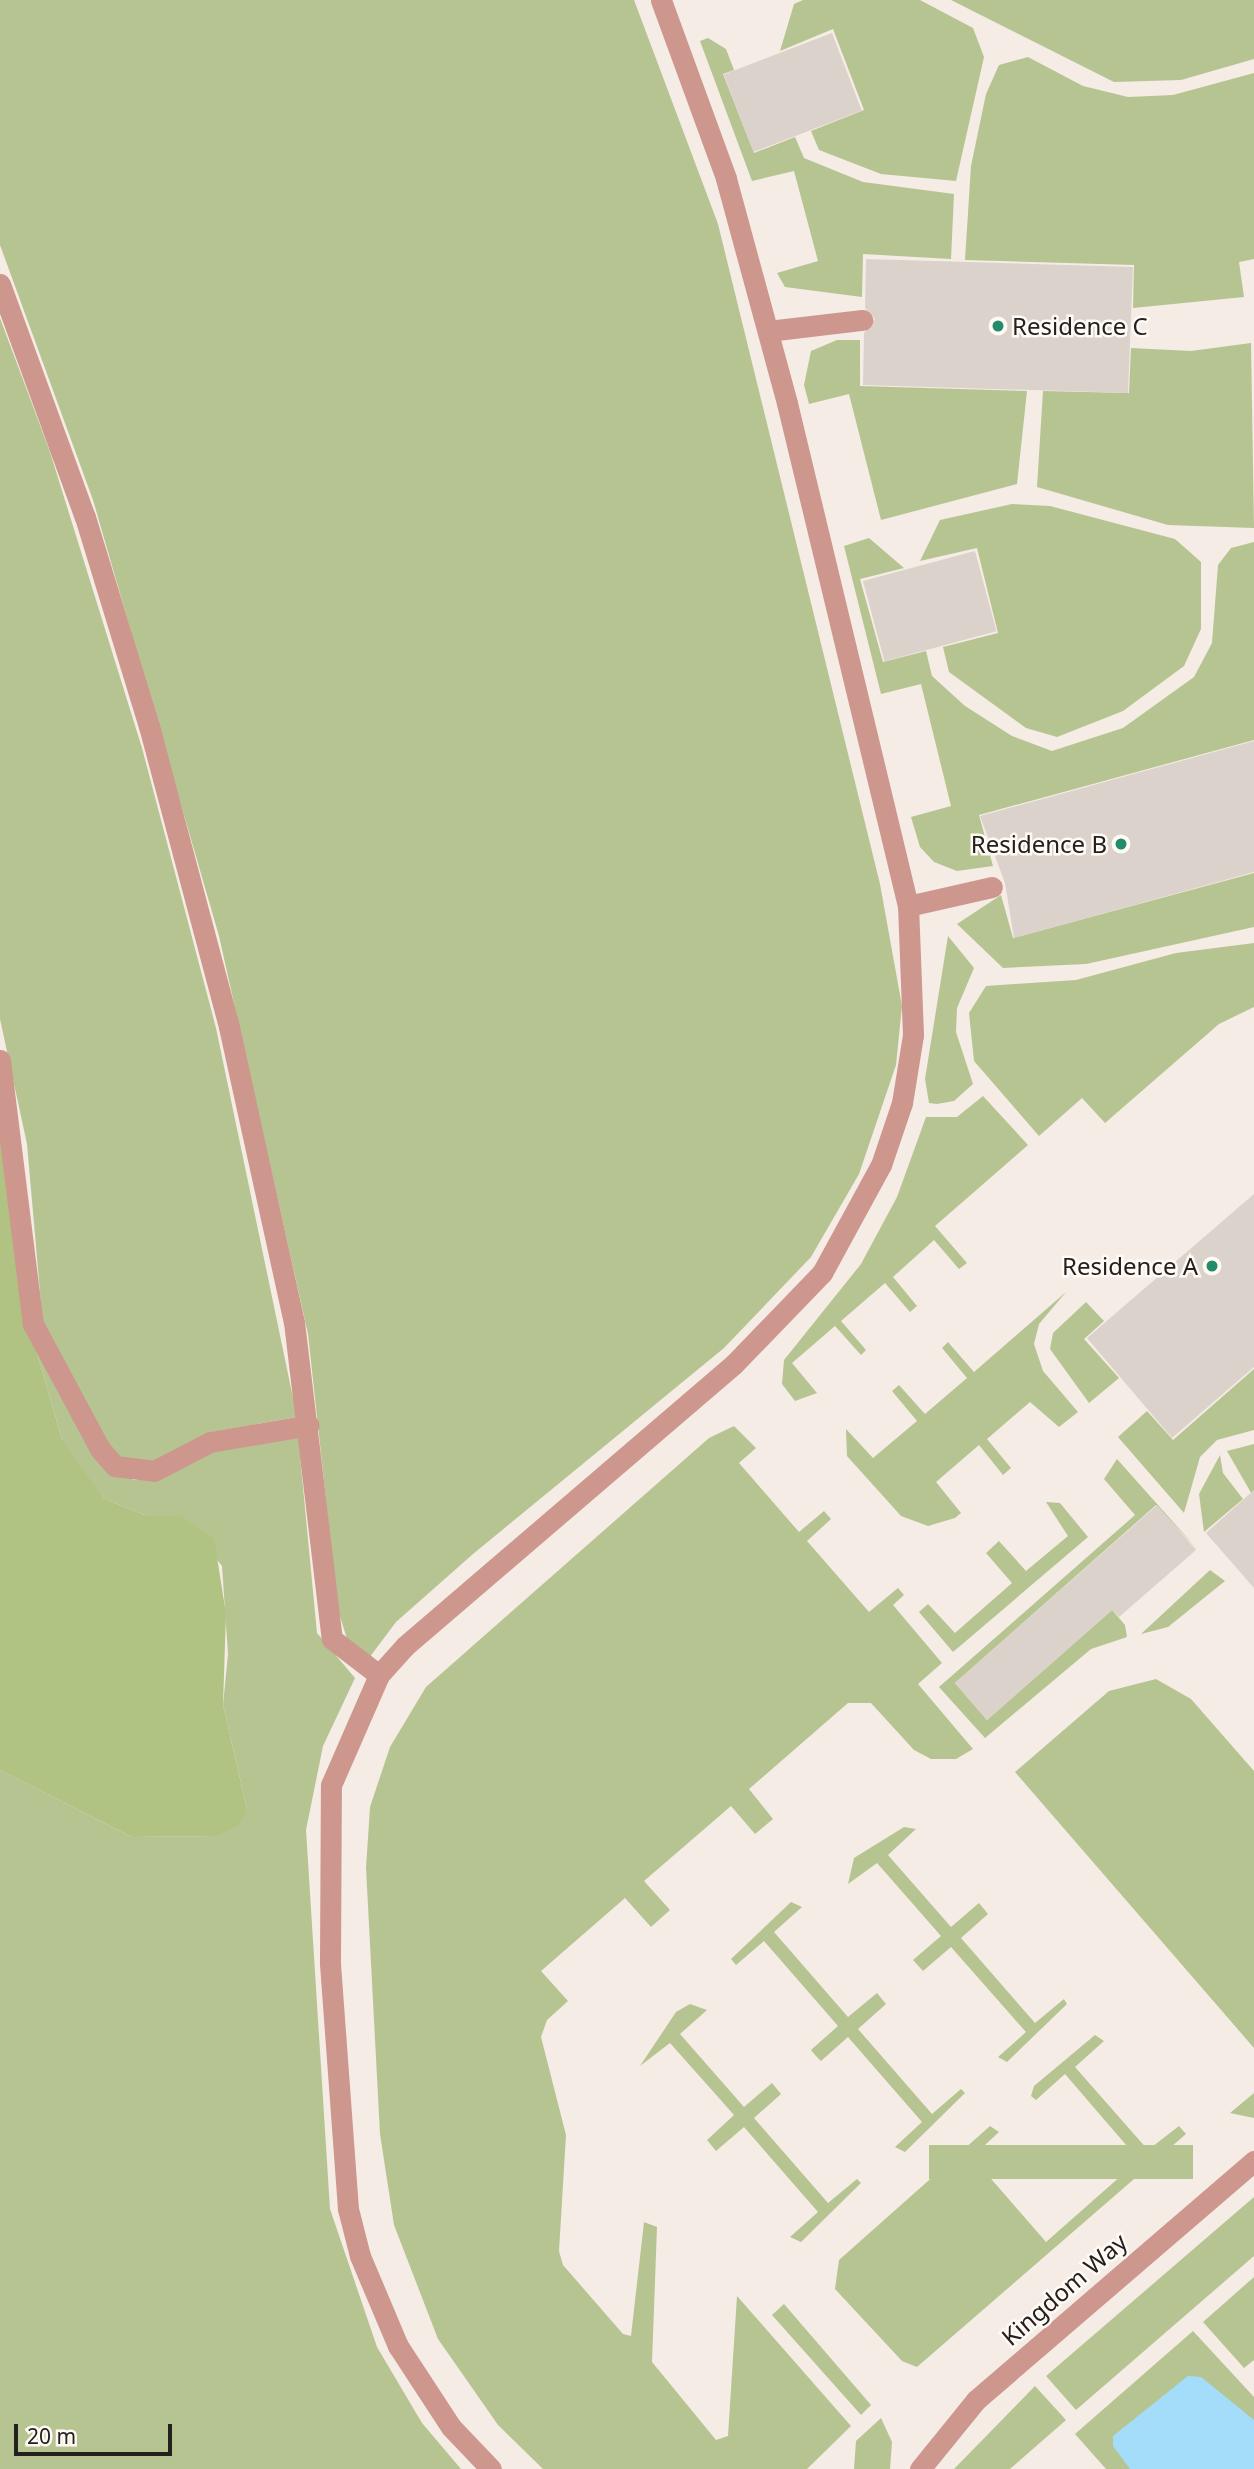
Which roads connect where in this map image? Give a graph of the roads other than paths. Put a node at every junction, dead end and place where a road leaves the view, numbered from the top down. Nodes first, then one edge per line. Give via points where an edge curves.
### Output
1 (661, 0) edge
2 (0, 284) edge
3 (862, 320) dead end
4 (768, 331) junction
5 (992, 887) dead end
6 (908, 906) junction
7 (0, 1060) edge
8 (309, 1426) junction
9 (379, 1675) junction
10 (1254, 2161) edge
11 (491, 2469) edge
12 (920, 2469) edge

1 - 4 street via 726,178
2 - 8 street via 85,517 149,726 235,1054 294,1322
3 - 4 street
4 - 6 street
5 - 6 street
6 - 9 street via 916,973 906,1086 881,1166 827,1265 734,1364 435,1618
7 - 8 street via 33,1324 100,1449 115,1465 154,1471 210,1442
8 - 9 street via 332,1639
9 - 11 street via 343,1749 327,1820 344,2183 360,2256 398,2346 451,2427
10 - 12 street, Kingdom Way via 976,2400

